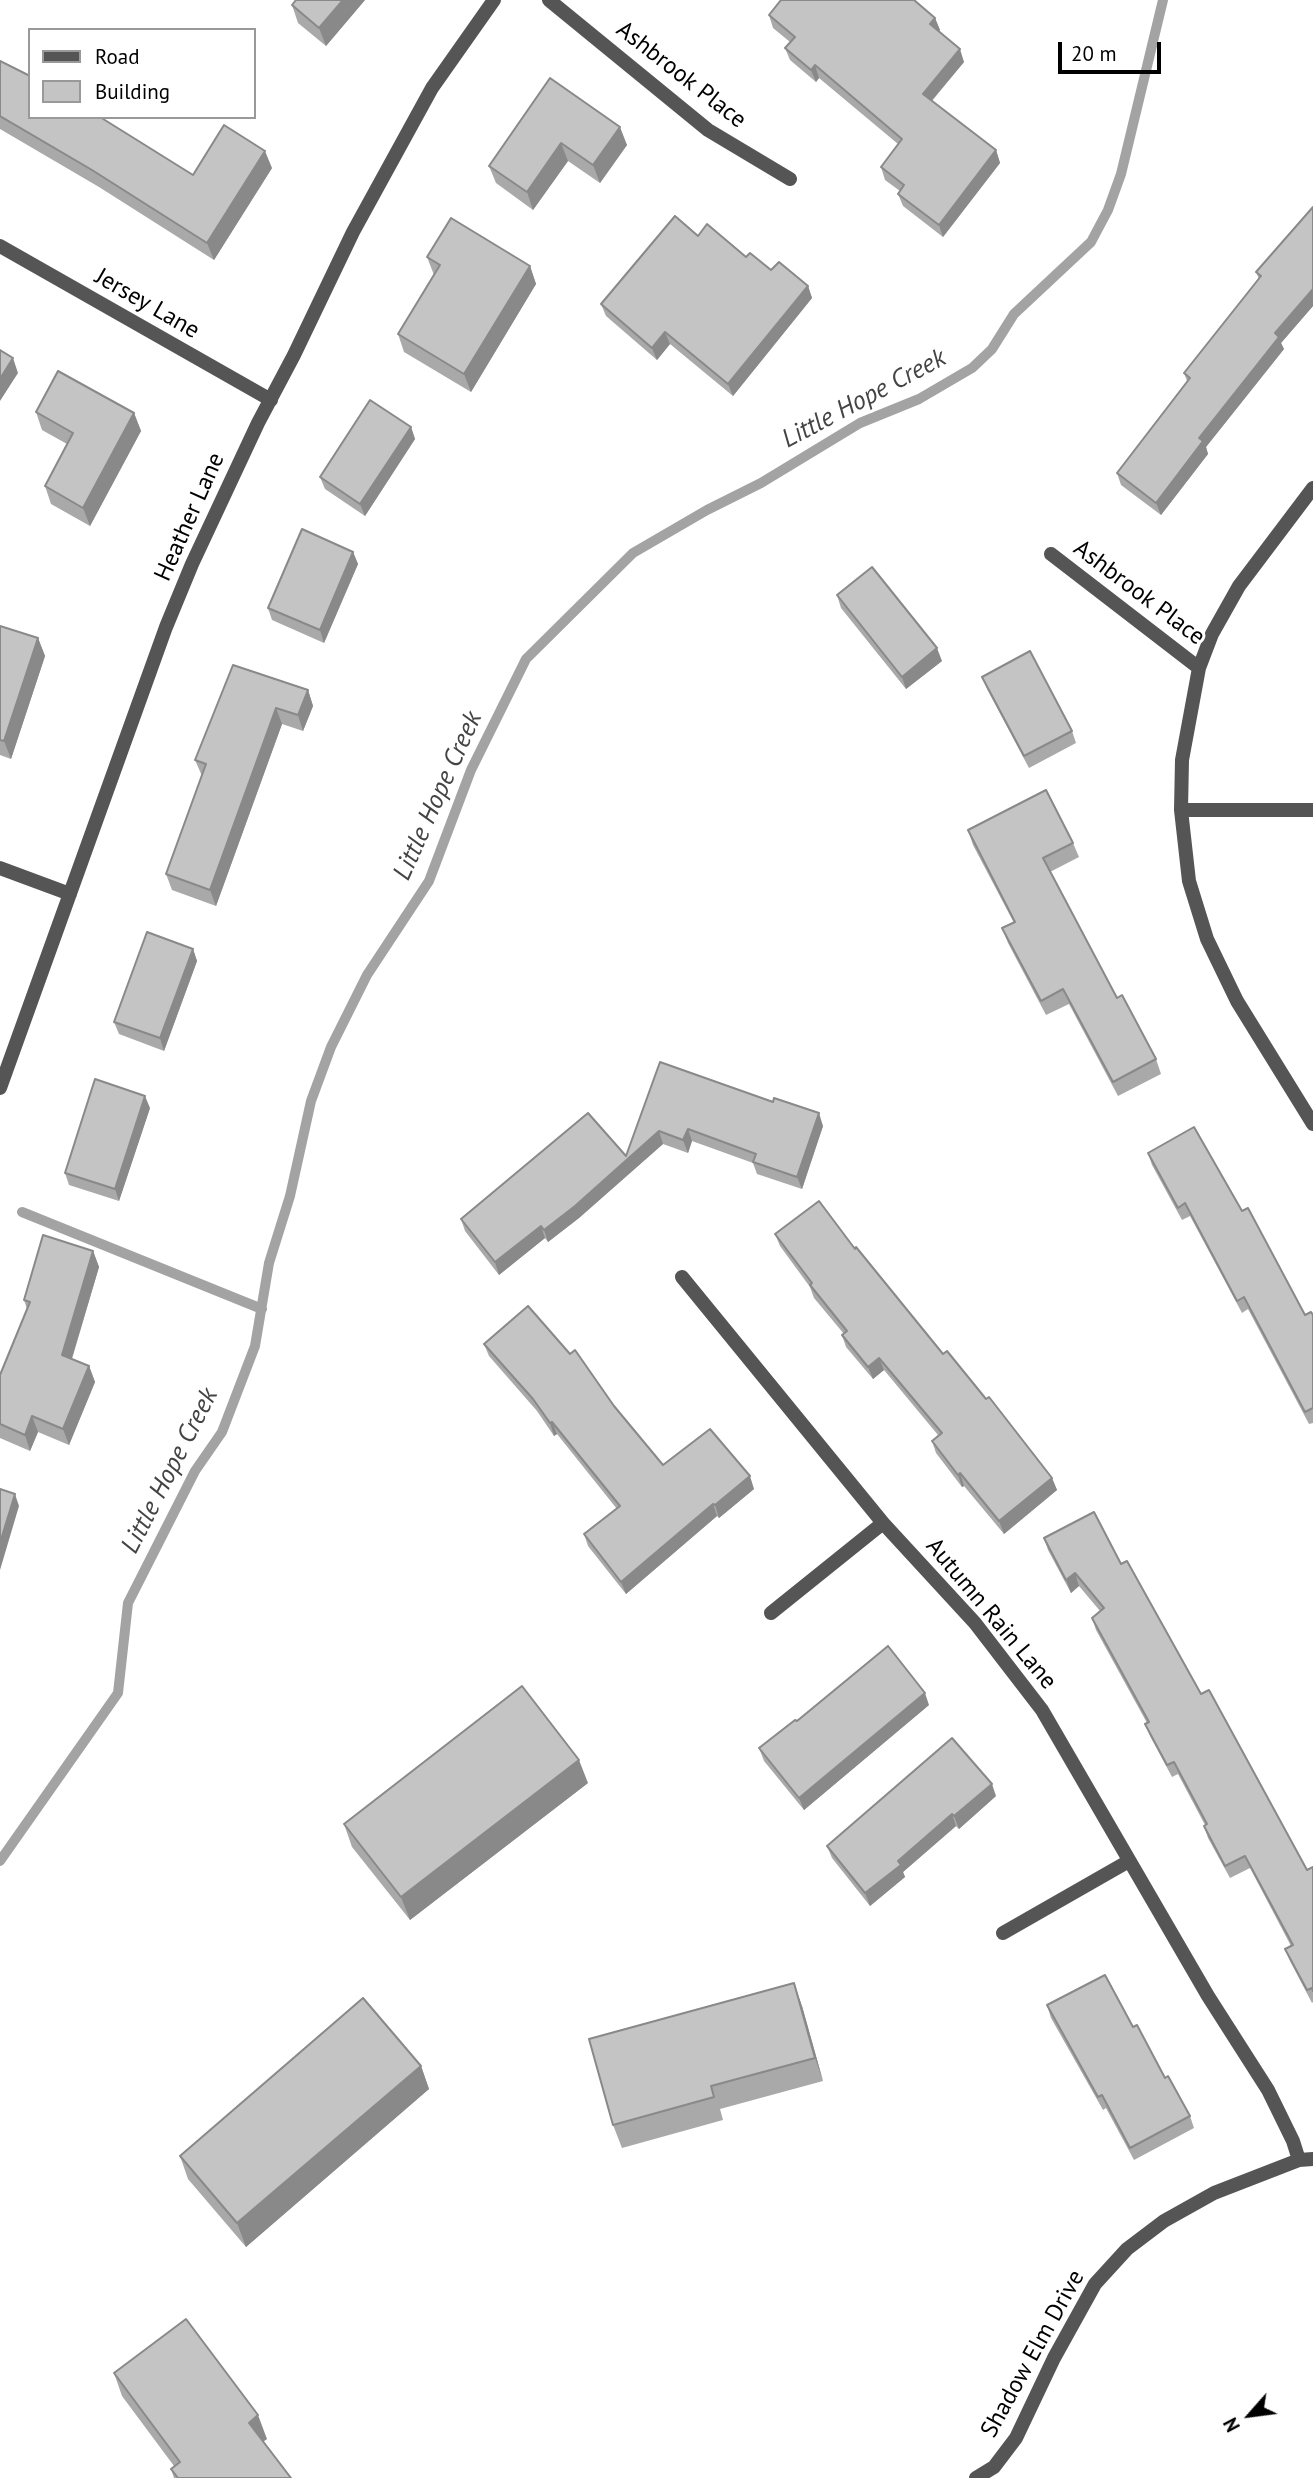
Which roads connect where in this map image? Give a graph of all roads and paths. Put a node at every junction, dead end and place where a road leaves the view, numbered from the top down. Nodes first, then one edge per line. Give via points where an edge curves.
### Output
1 (494, 0) edge
2 (549, 0) edge
3 (790, 179) dead end
4 (0, 246) edge
5 (271, 400) junction
6 (1313, 488) edge
7 (1051, 554) dead end
8 (1199, 668) junction
9 (1181, 810) junction
10 (1313, 810) edge
11 (0, 868) edge
12 (70, 894) junction
13 (0, 1088) edge
14 (1313, 1124) edge
15 (682, 1277) dead end
16 (883, 1523) junction
17 (771, 1613) dead end
18 (1129, 1861) junction
19 (1003, 1933) dead end
20 (1306, 2160) edge
21 (976, 2478) edge

1 - 5 street, Heather Lane via 432,88 353,232
2 - 3 street, Ashbrook Place via 708,130
4 - 5 street, Jersey Lane
5 - 12 street, Heather Lane via 166,627
6 - 8 street via 1239,586
7 - 8 street, Ashbrook Place
8 - 9 street via 1182,760
9 - 10 street
9 - 14 street via 1189,881 1208,939 1237,1001
11 - 12 street
12 - 13 street, Heather Lane
15 - 16 street, Autumn Rain Lane
16 - 17 street
16 - 18 street, Autumn Rain Lane via 975,1623 1042,1710
18 - 19 street
18 - 20 street, Autumn Rain Lane
20 - 21 street, Shadow Elm Drive via 1214,2193 1126,2249 1096,2284 1016,2438 993,2468

